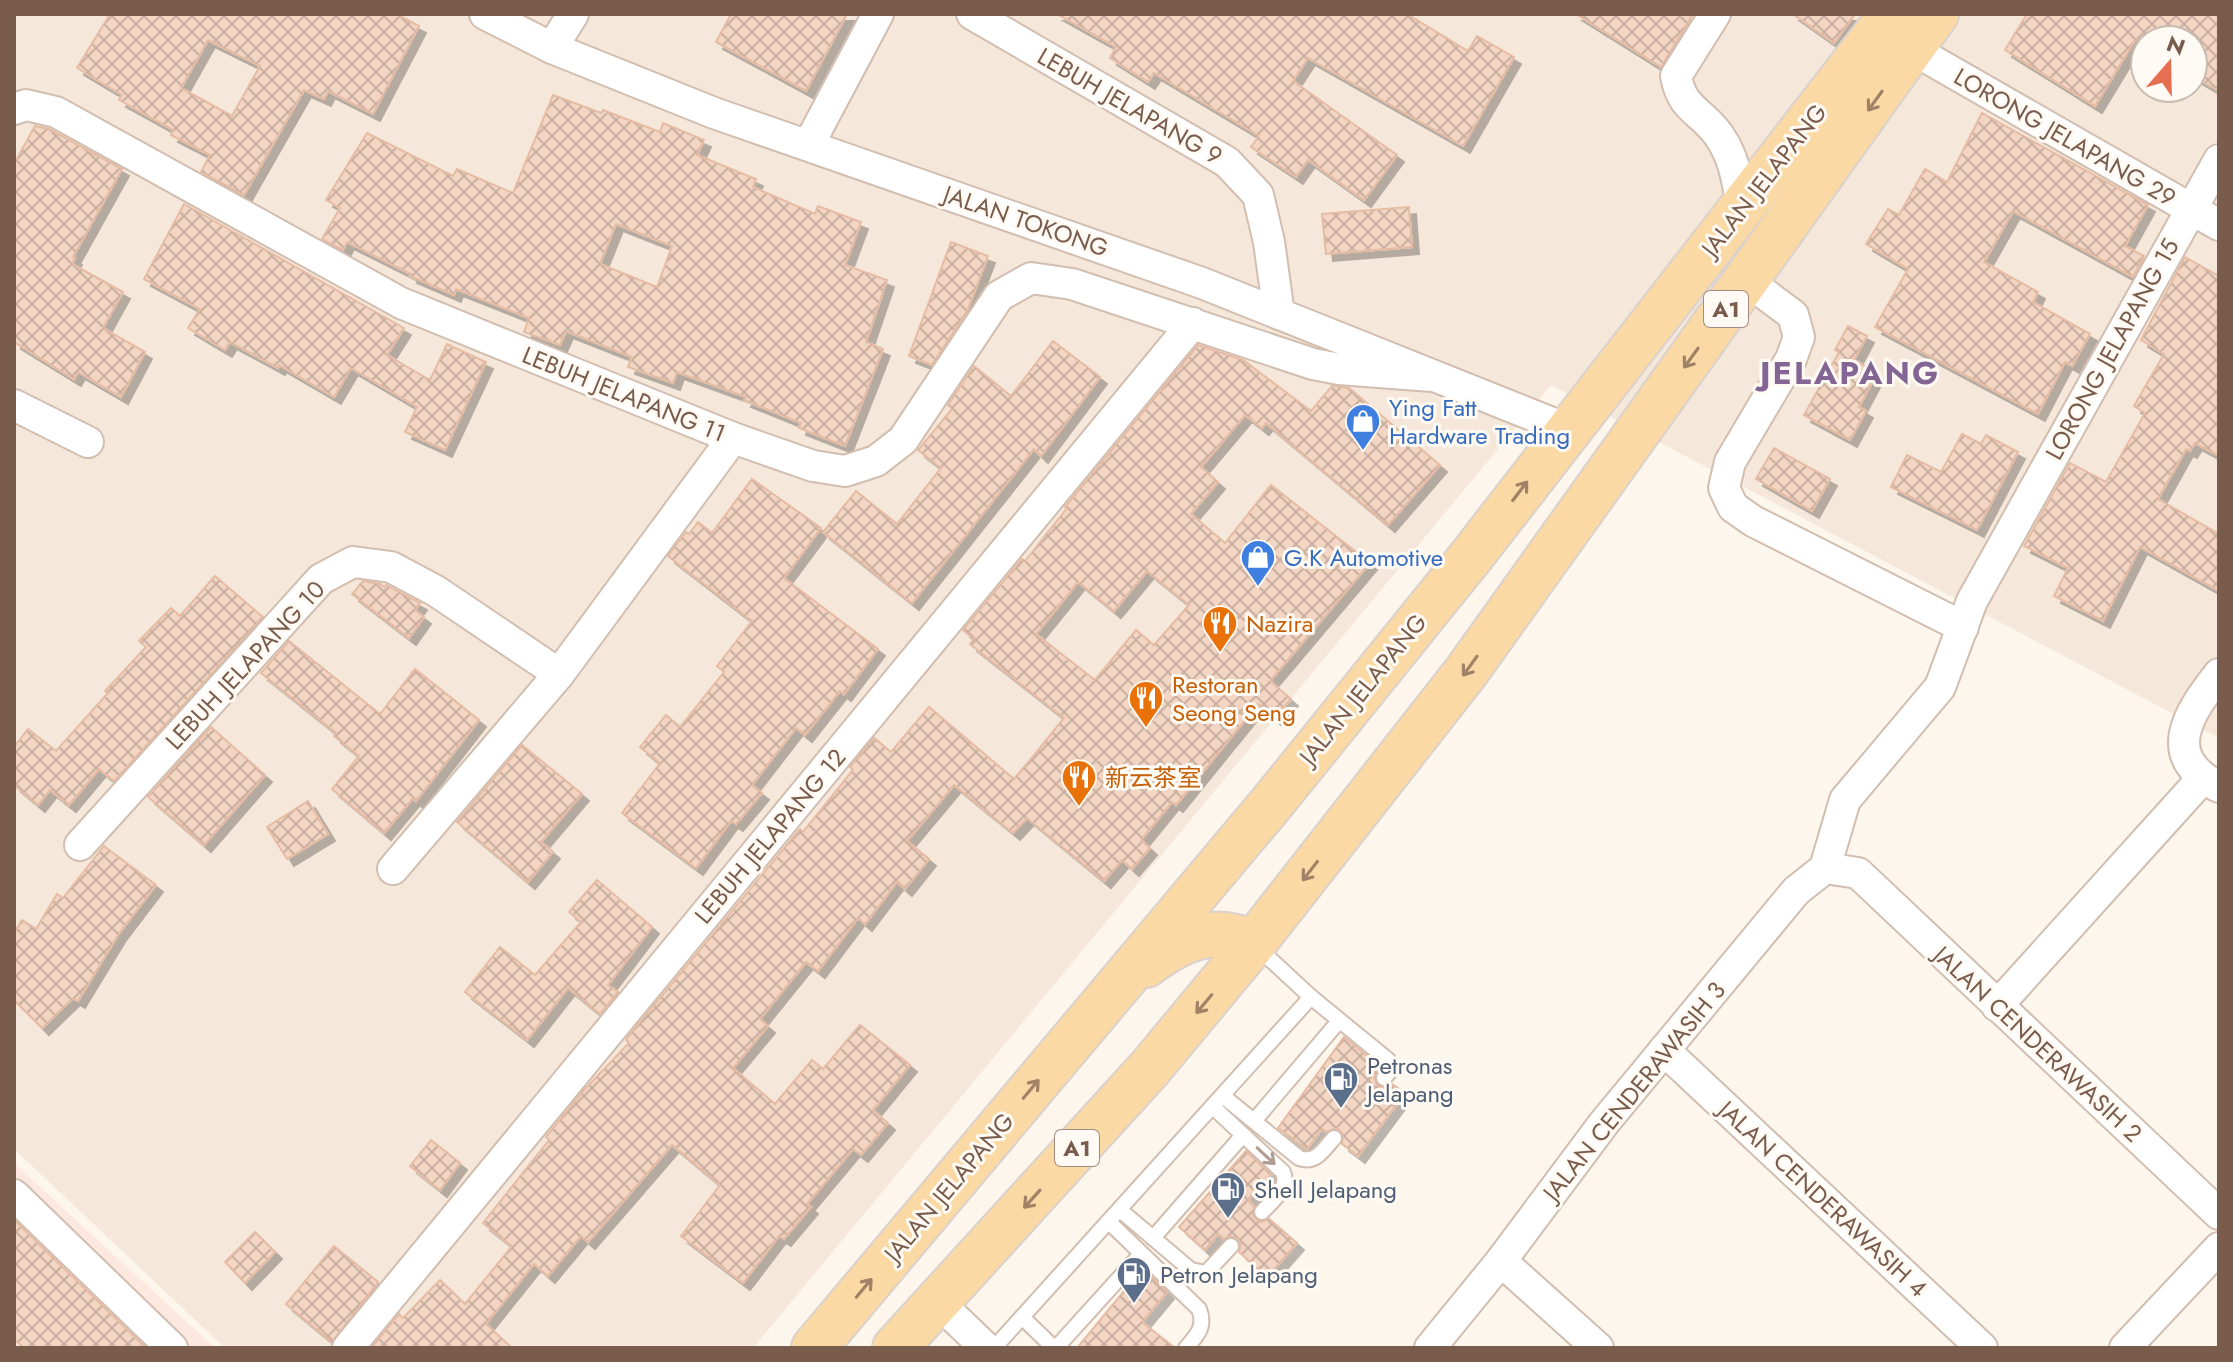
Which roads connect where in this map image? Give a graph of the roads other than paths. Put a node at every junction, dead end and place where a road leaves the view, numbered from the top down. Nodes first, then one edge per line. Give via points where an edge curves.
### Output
1 (485, 14) edge
2 (573, 14) edge
3 (878, 14) edge
4 (972, 14) edge
5 (1715, 14) edge
6 (1913, 26) edge
7 (552, 48) junction
8 (14, 109) edge
9 (809, 144) junction
10 (2219, 160) edge
11 (1742, 209) junction
12 (2190, 209) junction
13 (2219, 225) edge
14 (1746, 280) junction
15 (1279, 314) junction
16 (1193, 323) junction
17 (1432, 376) junction
18 (14, 405) edge
19 (1567, 429) junction
20 (733, 438) junction
21 (88, 442) dead end
22 (1963, 627) junction
23 (559, 674) junction
24 (2219, 674) edge
25 (2210, 783) edge
26 (1271, 804) junction
27 (80, 845) dead end
28 (1825, 868) junction
29 (393, 869) dead end
30 (1253, 944) junction
31 (1116, 987) junction
32 (1311, 997) junction
33 (1997, 1006) junction
34 (1339, 1021) junction
35 (1664, 1050) junction
36 (1384, 1078) dead end
37 (1218, 1101) junction
38 (1254, 1121) junction
39 (1243, 1135) junction
40 (1334, 1138) dead end
41 (14, 1195) edge
42 (1120, 1210) junction
43 (1262, 1212) dead end
44 (2219, 1214) edge
45 (1109, 1222) junction
46 (1153, 1238) junction
47 (1231, 1246) dead end
48 (2219, 1248) edge
49 (1141, 1254) junction
50 (1501, 1261) junction
51 (938, 1302) junction
52 (1022, 1317) junction
53 (902, 1346) edge
54 (172, 1348) edge
55 (348, 1348) edge
56 (814, 1348) edge
57 (986, 1348) edge
58 (994, 1348) edge
59 (1055, 1348) edge
60 (1186, 1348) edge
61 (1430, 1348) edge
62 (1598, 1348) edge
63 (1982, 1348) edge
64 (2125, 1348) edge

1 - 7 street, JALAN TOKONG
2 - 7 street
3 - 9 street
4 - 15 street, LEBUH JELAPANG 9 via 1227,162 1258,195
5 - 11 street via 1676,76 1679,94 1719,134 1734,162
6 - 11 main road, JALAN JELAPANG / A1
6 - 12 street, LORONG JELAPANG 29
6 -> 14 main road, JALAN JELAPANG / A1
7 - 9 street, JALAN TOKONG via 714,113
8 - 20 street, LEBUH JELAPANG 11 via 26,105 56,112 401,303
9 - 15 street, JALAN TOKONG
10 - 12 street, LORONG JELAPANG 15
11 - 19 main road, JALAN JELAPANG / A1
12 - 13 street, LORONG JELAPANG 29
12 - 22 street, LORONG JELAPANG 15 via 1972,601
14 - 22 street via 1793,315 1799,337 1730,462 1724,488 1733,507
14 -> 30 main road, JALAN JELAPANG / A1 via 1466,672
15 - 17 street, JALAN TOKONG
16 - 17 street, LEBUH JELAPANG 11 via 1313,364
16 - 20 street, LEBUH JELAPANG 11 via 1072,284 1031,278 999,296 903,440 876,461 845,471 813,466
16 - 55 street, LEBUH JELAPANG 12
17 - 19 street, JALAN TOKONG
18 - 21 street
26 -> 19 main road, JALAN JELAPANG / A1
20 - 23 street
22 - 28 street, LORONG JELAPANG 15 via 1940,687 1845,800
23 - 27 street, LEBUH JELAPANG 10 via 436,591 391,567 353,562 321,579
23 - 29 street
24 - 25 street via 2194,705 2183,745 2187,762
25 - 33 street
26 - 30 main road via 1244,858 1236,891 1238,918
26 - 31 main road, JALAN JELAPANG / A1
28 - 33 street, JALAN CENDERAWASIH 2 via 1858,873
28 - 35 street, JALAN CENDERAWASIH 3 via 1796,891
30 - 31 main road via 1225,933 1201,936 1165,952
30 - 32 lane
30 -> 51 main road, JALAN JELAPANG / A1 via 1150,1068
56 -> 31 main road, JALAN JELAPANG / A1
32 - 34 lane
32 - 37 lane
33 - 44 street, JALAN CENDERAWASIH 2
34 - 36 lane via 1388,1060 1391,1070
34 - 38 lane
35 - 50 street, JALAN CENDERAWASIH 3
35 - 63 street, JALAN CENDERAWASIH 4
37 - 38 lane
37 - 39 lane
37 - 42 lane
38 - 40 lane via 1308,1161
39 -> 43 lane via 1286,1179
39 - 46 lane
41 - 54 street
42 - 45 lane
42 - 46 lane
45 - 49 lane
45 - 52 lane
46 - 47 lane via 1201,1274
48 - 64 street
49 - 59 lane
49 - 60 lane via 1199,1309 1201,1329
50 - 61 street, JALAN CENDERAWASIH 3
50 - 62 street
51 - 53 main road, JALAN JELAPANG / A1
51 - 57 street
52 - 58 lane
52 - 59 lane

